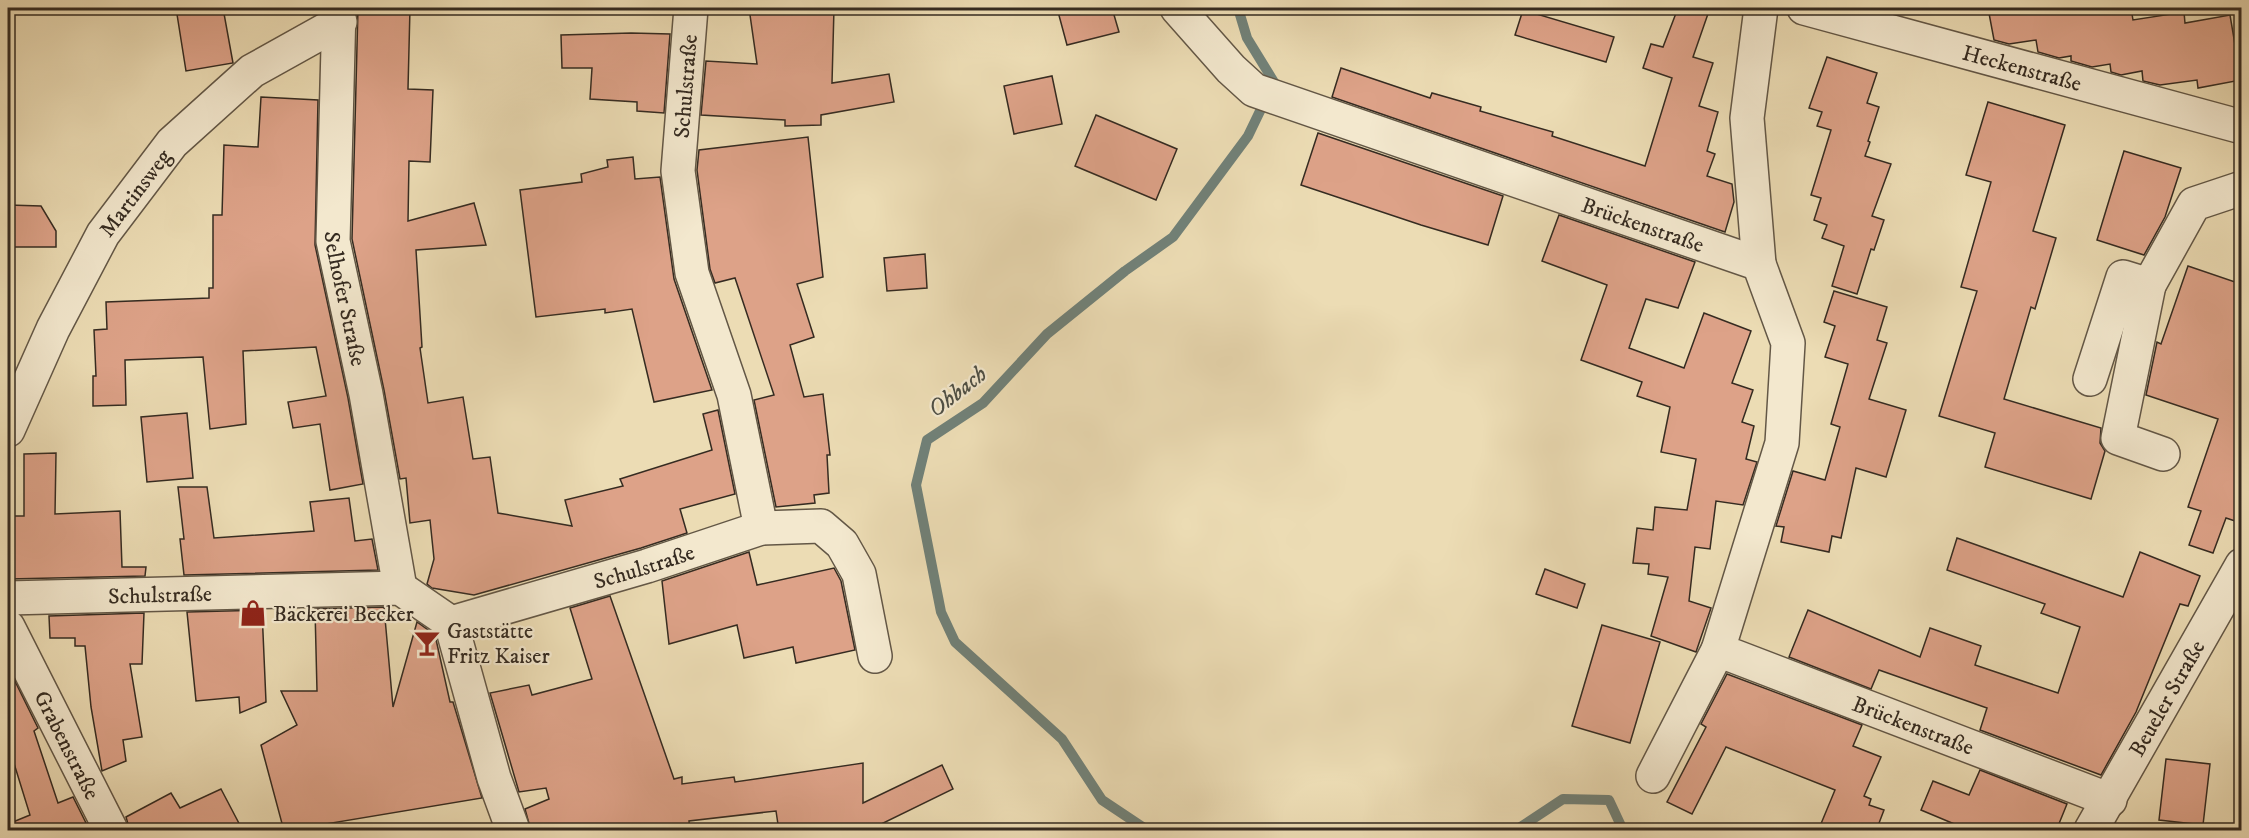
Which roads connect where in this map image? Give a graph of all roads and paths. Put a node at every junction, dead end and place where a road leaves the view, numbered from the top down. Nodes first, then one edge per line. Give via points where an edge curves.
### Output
1 (691, 8) edge
2 (1177, 8) edge
3 (1761, 8) edge
4 (1804, 8) edge
5 (339, 15) edge
6 (2241, 128) edge
7 (2241, 188) edge
8 (1759, 264) junction
9 (2149, 285) junction
10 (2090, 379) dead end
11 (8, 430) edge
12 (2163, 454) dead end
13 (761, 528) junction
14 (2241, 566) edge
15 (400, 588) junction
16 (8, 598) edge
17 (451, 623) junction
18 (8, 627) edge
19 (1718, 650) junction
20 (875, 656) dead end
21 (1653, 776) dead end
22 (2110, 800) junction
23 (111, 831) edge
24 (513, 831) edge
25 (2091, 831) edge

1 - 13 street, Schulstraße via 678,171 692,273 734,395
2 - 8 street, Brückenstraße via 1231,69 1268,94
3 - 8 street via 1747,118
4 - 6 street, Heckenstraße
5 - 11 street, Martinsweg via 252,71 172,143 103,234 53,329
5 - 15 street, Selhofer Straße via 333,241 366,394
7 - 9 street via 2194,204
8 - 19 street via 1788,343 1782,442
9 - 10 street via 2123,277
9 - 12 street via 2118,438
13 - 17 street, Schulstraße
13 - 20 street via 820,526 842,544 859,574
14 - 22 street, Beueler Straße
15 - 16 street, Schulstraße
15 - 17 street
17 - 24 street via 494,778
18 - 23 street, Grabenstraße
19 - 21 street
19 - 22 street, Brückenstraße
22 - 25 street, Beueler Straße

